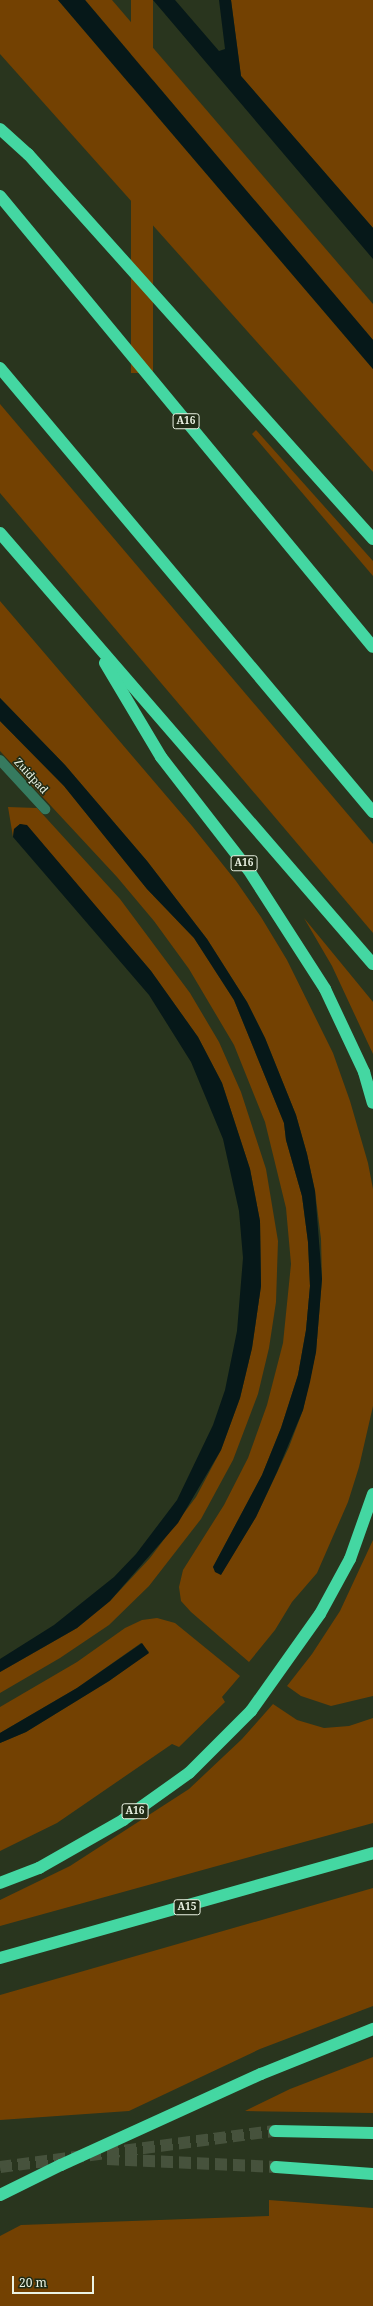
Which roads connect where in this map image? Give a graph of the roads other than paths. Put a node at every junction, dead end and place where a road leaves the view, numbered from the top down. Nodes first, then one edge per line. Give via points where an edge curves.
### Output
1 (0, 129) edge
2 (0, 196) edge
3 (0, 368) edge
4 (0, 533) edge
5 (373, 540) edge
6 (90, 638) junction
7 (373, 647) edge
8 (0, 760) edge
9 (45, 809) dead end
10 (373, 812) edge
11 (373, 964) edge
12 (373, 1103) edge
13 (373, 1494) edge
14 (373, 1853) edge
15 (0, 1883) edge
16 (0, 1958) edge
17 (373, 2029) edge
18 (275, 2132) tunnel mouth
19 (373, 2132) edge
20 (276, 2167) tunnel mouth
21 (373, 2174) edge
22 (0, 2195) edge

1 - 5 highway via 28,154
2 - 7 highway, A16
3 - 10 highway
4 - 6 highway, A16
6 - 11 highway, A16
6 - 12 highway, A16 via 161,757 248,869 326,989 364,1072
8 - 9 lane, Zuidpad
13 - 15 highway, A16 via 350,1559 320,1614 251,1711 189,1773 122,1820 39,1868
14 - 16 highway, A15
17 - 22 highway, bridge via 261,2074
18 - 19 highway
20 - 21 highway

